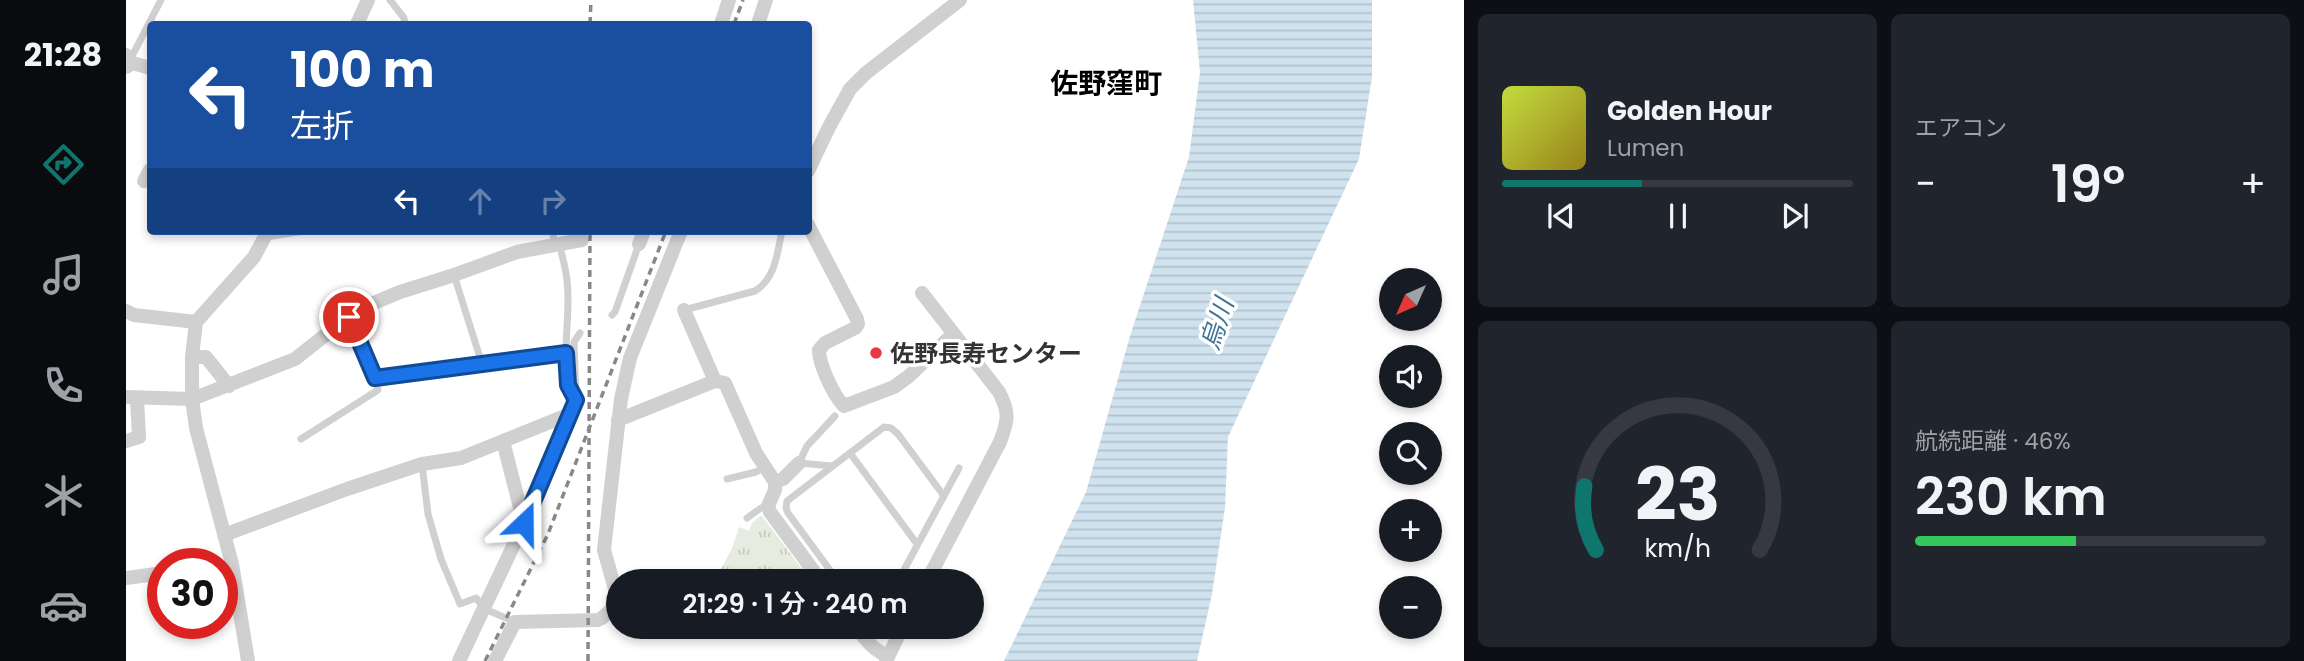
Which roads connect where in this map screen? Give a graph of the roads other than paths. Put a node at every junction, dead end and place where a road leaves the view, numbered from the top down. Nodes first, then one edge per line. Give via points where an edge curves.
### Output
1 (161, 0) edge
2 (368, 0) edge
3 (390, 0) edge
4 (729, 0) edge
5 (766, 0) edge
6 (960, 0) edge
7 (149, 21) edge
8 (358, 21) edge
9 (404, 21) edge
10 (722, 21) edge
11 (759, 21) edge
12 (147, 25) edge
13 (127, 61) edge
14 (147, 67) edge
15 (812, 163) edge
16 (812, 233) edge
17 (265, 235) edge
18 (644, 235) edge
19 (679, 235) edge
20 (781, 235) edge
21 (555, 239) edge
22 (582, 240) dead end
23 (454, 275) junction
24 (922, 293) dead end
25 (684, 310) joint
26 (126, 311) edge
27 (612, 315) dead end
28 (349, 317) junction
29 (196, 321) junction
30 (580, 333) dead end
31 (953, 334) junction
32 (566, 353) junction
33 (192, 357) junction
34 (482, 365) junction
35 (375, 378) junction
36 (715, 381) junction
37 (229, 386) junction
38 (131, 398) edge
39 (192, 400) junction
40 (573, 407) junction
41 (835, 416) dead end
42 (618, 420) junction
43 (301, 439) dead end
44 (126, 441) edge
45 (503, 441) junction
46 (850, 453) junction
47 (799, 463) junction
48 (422, 464) junction
49 (833, 466) junction
50 (765, 467) junction
51 (958, 468) dead end
52 (727, 479) dead end
53 (775, 482) junction
54 (944, 496) junction
55 (768, 506) junction
56 (747, 518) dead end
57 (524, 523) junction
58 (224, 535) junction
59 (917, 544) junction
60 (225, 548) edge
61 (812, 569) edge
62 (829, 569) edge
63 (904, 569) edge
64 (933, 569) edge
65 (147, 575) edge
66 (126, 578) edge
67 (485, 609) junction
68 (238, 615) edge
69 (515, 622) junction
70 (866, 639) edge
71 (897, 639) edge
72 (887, 659) edge
73 (248, 661) edge
74 (458, 661) edge
75 (495, 661) edge

1 - 7 lane
2 - 8 street
3 - 9 lane
4 - 10 street
5 - 11 street
6 - 15 street via 850,89
12 - 13 lane
13 - 14 street
16 - 31 street via 858,324 818,350 844,406 894,387
17 - 29 street via 254,257
18 - 27 lane
19 - 42 street via 630,358
20 - 25 lane via 765,286
21 - 22 street
21 - 23 street
21 - 32 lane via 567,282
23 - 28 street via 400,292
23 - 34 lane
24 - 31 street
25 - 36 street
26 - 29 street
28 - 35 lane
28 - 37 street via 295,359
29 - 33 street
30 - 40 lane via 573,342
31 - 64 street via 999,392 1007,408 1007,424
32 - 34 lane
32 - 40 lane
33 - 37 street via 206,357
33 - 39 street
34 - 35 lane
35 - 43 lane via 378,390
36 - 42 street
36 - 50 street via 724,383
37 - 39 street
38 - 39 street
38 - 44 street via 139,437
39 - 58 street
40 - 45 street
40 - 57 street
41 - 47 lane via 807,446
42 - 69 street via 604,550 615,589 613,605 597,620
45 - 48 street via 461,458
45 - 57 street
46 - 49 lane
46 - 54 lane via 884,427 891,428
46 - 59 lane
47 - 49 lane
47 - 53 street
48 - 58 street
48 - 67 lane via 428,514 460,604 476,598
49 - 62 lane via 787,501 786,508
50 - 52 lane
50 - 53 street
51 - 54 lane
53 - 55 street
54 - 59 lane
55 - 56 lane
55 - 61 street
57 - 67 street
58 - 60 street
59 - 63 lane
65 - 66 street
67 - 69 lane
67 - 74 street
68 - 73 street
69 - 75 street
70 - 72 street
71 - 72 street

